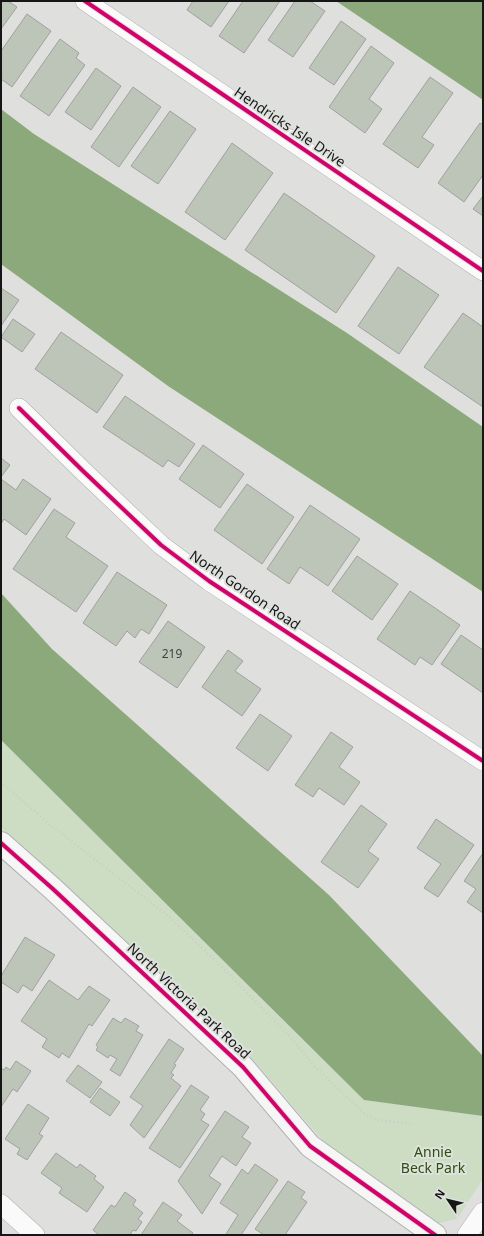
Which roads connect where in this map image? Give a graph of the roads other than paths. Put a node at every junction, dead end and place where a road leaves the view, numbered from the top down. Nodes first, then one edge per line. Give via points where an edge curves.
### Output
1 (85, 1) edge
2 (483, 272) edge
3 (20, 408) dead end
4 (483, 760) edge
5 (1, 843) edge
6 (1, 1204) edge
7 (483, 1212) edge
8 (34, 1235) edge
9 (435, 1235) edge
10 (467, 1235) edge

1 - 2 street, Hendricks Isle Drive
3 - 4 street, North Gordon Road via 162,545 209,581
5 - 9 street, North Victoria Park Road via 243,1067 310,1146
6 - 8 street
7 - 10 street

